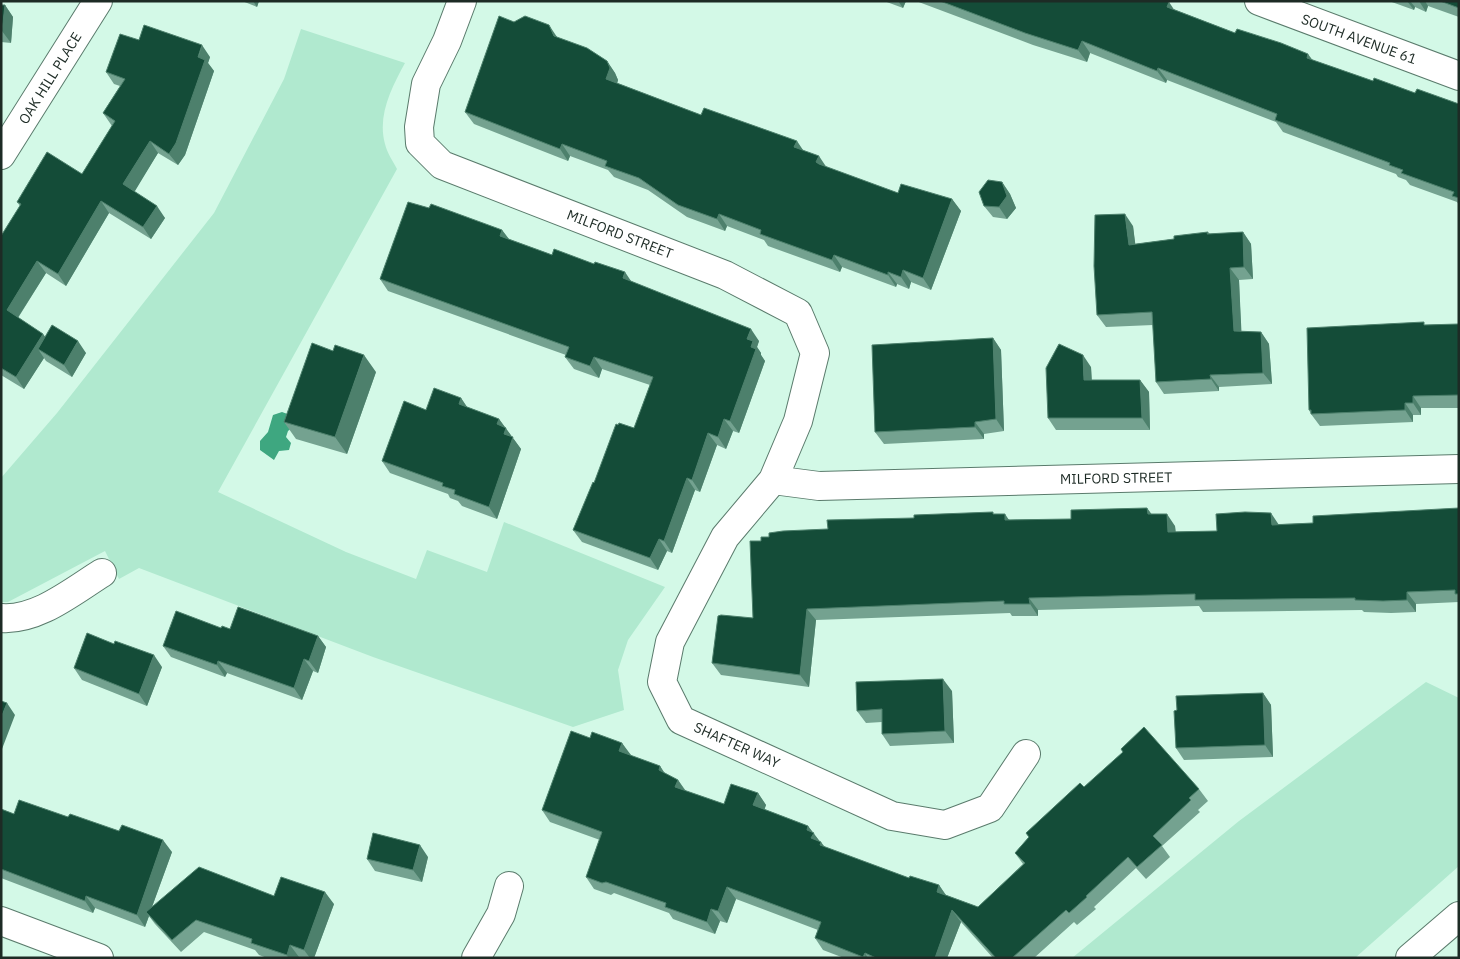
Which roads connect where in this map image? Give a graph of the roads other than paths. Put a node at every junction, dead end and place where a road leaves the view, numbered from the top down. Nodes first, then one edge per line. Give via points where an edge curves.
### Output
1 (98, 1) edge
2 (462, 1) edge
3 (1258, 1) edge
4 (1459, 76) edge
5 (1, 155) edge
6 (816, 353) joint
7 (1459, 470) edge
8 (773, 480) junction
9 (102, 573) dead end
10 (1, 618) edge
11 (1026, 754) dead end
12 (509, 886) dead end
13 (1459, 916) edge
14 (1, 921) edge
15 (100, 958) edge
16 (476, 958) edge
17 (1410, 958) edge

1 - 5 street, OAK HILL PLACE
2 - 6 street, MILFORD STREET via 426,84 419,127 420,143 442,165 725,275 798,313
3 - 4 street, SOUTH AVENUE 61
6 - 8 street, SHAFTER WAY via 798,421
7 - 8 street, MILFORD STREET via 819,486
8 - 11 street, SHAFTER WAY via 725,537 670,642 662,682 681,720 892,816 945,825 990,808
9 - 10 street via 48,606 12,619
12 - 16 street via 500,914
13 - 17 street
14 - 15 street

